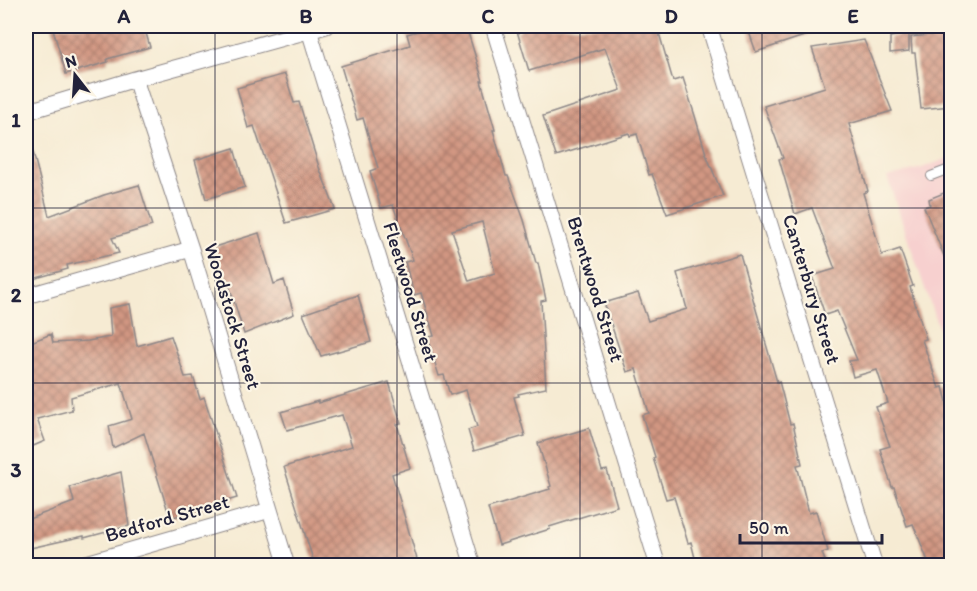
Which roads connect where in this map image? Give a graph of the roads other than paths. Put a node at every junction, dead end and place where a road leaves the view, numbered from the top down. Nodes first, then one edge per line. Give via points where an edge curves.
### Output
1 (326, 26) edge
2 (493, 26) edge
3 (709, 26) edge
4 (309, 30) junction
5 (135, 80) junction
6 (26, 112) edge
7 (951, 168) edge
8 (931, 176) dead end
9 (191, 249) junction
10 (26, 296) edge
11 (270, 510) junction
12 (76, 566) edge
13 (287, 566) edge
14 (473, 566) edge
15 (658, 566) edge
16 (875, 566) edge

1 - 4 street
2 - 15 street, Brentwood Street
3 - 16 street, Canterbury Street
4 - 5 street
4 - 14 street, Fleetwood Street
5 - 6 street
5 - 9 street, Woodstock Street
7 - 8 lane
9 - 10 street
9 - 11 street, Woodstock Street
11 - 12 street, Bedford Street
11 - 13 street, Woodstock Street

